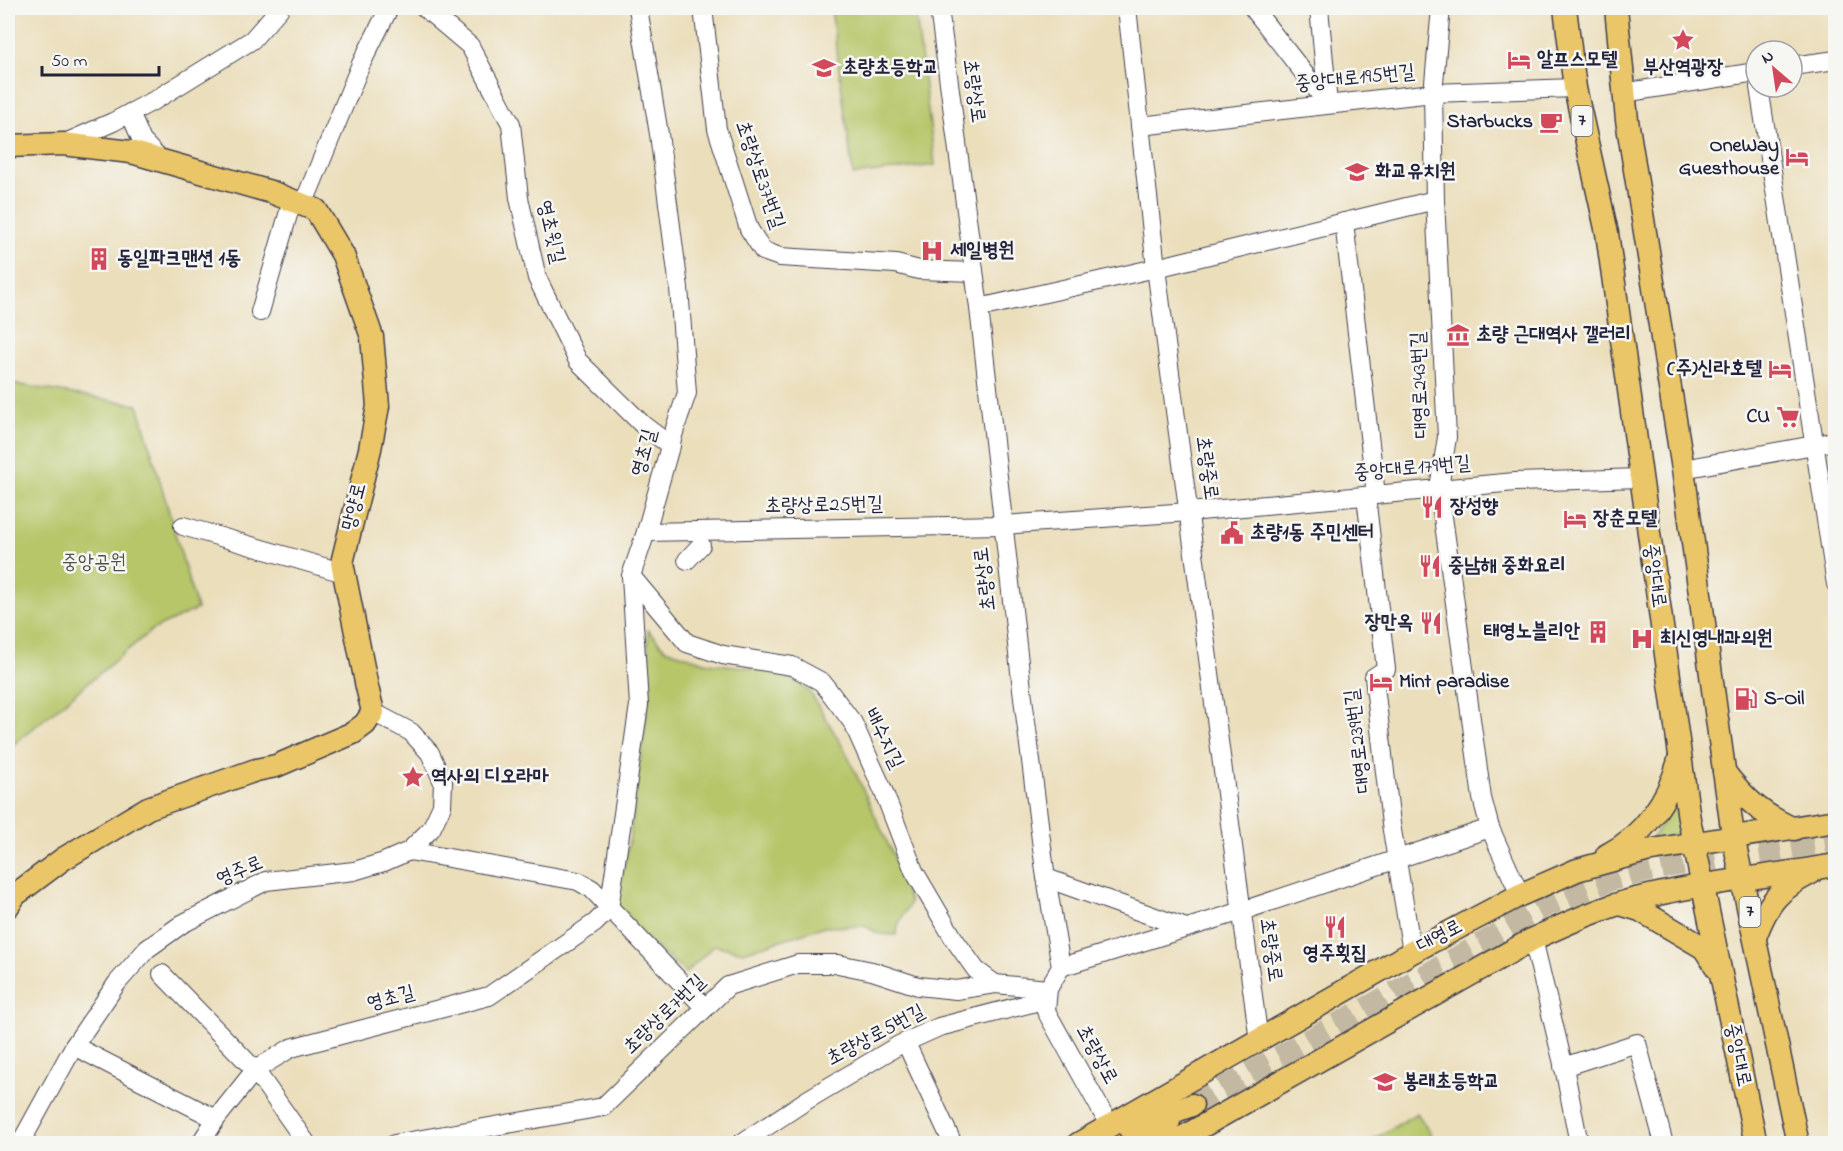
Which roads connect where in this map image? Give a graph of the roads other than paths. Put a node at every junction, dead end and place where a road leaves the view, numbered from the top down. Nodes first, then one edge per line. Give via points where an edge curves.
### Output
1 (280, 8) edge
2 (389, 8) edge
3 (425, 8) edge
4 (638, 8) edge
5 (703, 8) edge
6 (939, 8) edge
7 (1127, 8) edge
8 (1253, 8) edge
9 (1319, 8) edge
10 (1442, 8) edge
11 (1565, 8) edge
12 (1616, 8) edge
13 (1836, 60) edge
14 (1804, 64) edge
15 (1744, 74) edge
16 (1575, 88) junction
17 (1433, 93) junction
18 (1623, 93) junction
19 (1761, 99) edge
20 (1328, 105) junction
21 (130, 113) junction
22 (1140, 126) junction
23 (63, 144) junction
24 (8, 146) edge
25 (162, 161) junction
26 (1435, 200) junction
27 (298, 203) junction
28 (1344, 222) junction
29 (1156, 268) junction
30 (974, 272) junction
31 (979, 308) junction
32 (260, 312) dead end
33 (1836, 441) edge
34 (1814, 444) junction
35 (671, 446) junction
36 (1683, 469) junction
37 (1640, 478) junction
38 (1439, 488) junction
39 (1371, 495) junction
40 (1189, 512) junction
41 (1002, 525) junction
42 (183, 526) dead end
43 (646, 532) junction
44 (701, 545) dead end
45 (687, 560) dead end
46 (344, 573) junction
47 (631, 576) junction
48 (1836, 584) edge
49 (374, 712) junction
50 (1680, 753) junction
51 (1724, 770) junction
52 (1836, 821) edge
53 (1490, 828) junction
54 (1794, 829) junction
55 (1733, 836) junction
56 (1693, 842) junction
57 (409, 851) junction
58 (1397, 860) junction
59 (1828, 866) edge
60 (1577, 870) junction
61 (1046, 878) junction
62 (1742, 878) junction
63 (1702, 886) junction
64 (1520, 895) junction
65 (1620, 904) junction
66 (8, 906) edge
67 (609, 909) junction
68 (1242, 911) junction
69 (1186, 928) junction
70 (1755, 937) junction
71 (1533, 939) junction
72 (1412, 952) junction
73 (1061, 967) junction
74 (1720, 972) junction
75 (162, 974) dead end
76 (995, 984) junction
77 (1048, 994) junction
78 (705, 1008) junction
79 (1259, 1041) junction
80 (906, 1042) junction
81 (74, 1046) junction
82 (1563, 1067) junction
83 (255, 1070) junction
84 (216, 1119) junction
85 (1110, 1126) junction
86 (1179, 1142) edge
87 (20, 1143) edge
88 (200, 1143) edge
89 (307, 1143) edge
90 (394, 1143) edge
91 (740, 1143) edge
92 (953, 1143) edge
93 (1078, 1143) edge
94 (1086, 1143) edge
95 (1139, 1143) edge
96 (1579, 1143) edge
97 (1664, 1143) edge
98 (1756, 1143) edge
99 (1798, 1143) edge

1 - 21 street via 252,40
2 - 27 street
3 - 35 street, 영초윗길 via 470,46 511,124 519,198 537,278 578,361 643,425
4 - 35 street, 영초길 via 679,288 687,393
5 - 30 street, 초량상로37번길 via 717,129 749,229 763,251 780,256 896,264 919,270
6 - 30 street, 초량상로
7 - 22 street, 초량중로
8 - 20 street
9 - 20 street
10 - 17 street, 대영로243번길
11 - 16 main road, 중앙대로 / 7
12 - 18 main road, 중앙대로 / 7
13 - 14 street
15 - 18 street
16 - 17 street, 중앙대로195번길
16 - 37 main road, 중앙대로 / 7 via 1607,233
17 - 20 street, 중앙대로195번길
17 - 26 street, 대영로243번길
18 - 36 main road, 중앙대로 / 7
19 - 34 street
20 - 22 street, 중앙대로195번길
21 - 23 street
21 - 25 street via 142,141
22 - 29 street, 초량중로
23 - 24 main road, 망양로
23 - 25 main road, 망양로 via 131,152
25 - 27 main road, 망양로
26 - 28 street
26 - 38 street, 대영로243번길 via 1447,437
27 - 32 street
27 - 46 main road, 망양로 via 316,210 343,255 372,337 378,406 344,553
28 - 29 street
28 - 39 street
29 - 31 street
29 - 40 street, 초량중로
30 - 31 street, 초량상로
31 - 41 street, 초량상로
33 - 34 street
34 - 36 street
34 - 48 street
35 - 43 street, 영초길
36 - 51 main road, 중앙대로 / 7
37 - 38 street, 중앙대로179번길
37 - 50 main road, 중앙대로 / 7
38 - 39 street, 중앙대로179번길
38 - 53 street, 대영로243번길 via 1482,798
39 - 40 street, 중앙대로179번길
39 - 58 street, 대영로239번길 via 1386,669 1374,677
40 - 41 street, 중앙대로179번길
40 - 68 street, 초량중로
41 - 43 street, 초량상로25번길
41 - 61 street, 초량상로
42 - 46 street
43 - 47 street, 영초길
44 - 45 street
46 - 49 main road, 망양로
47 - 67 street, 영초길 via 639,705
47 - 76 street, 배수지길 via 687,643 723,655 792,666 822,682 853,723 914,871 976,970
49 - 57 street, 영주로 via 411,732 430,753 442,782 439,814 431,829
49 - 66 main road via 353,733 285,762 148,808 63,859 15,895
50 - 56 main road, 중앙대로 / 7
50 - 60 main road via 1674,781 1649,821 1622,848
51 - 54 main road via 1740,792 1766,814
51 - 55 main road, 중앙대로 / 7
52 - 54 main road, 대영로
53 - 58 street
53 - 64 street, 대영로243번길
54 - 55 main road, 대영로
55 - 56 main road, 대영로
55 - 62 main road, 중앙대로 / 7
56 - 60 main road, 대영로
56 - 63 main road, 중앙대로 / 7
57 - 67 street via 578,881 592,889
57 - 81 street, 영주로 via 354,871 266,881 182,924 147,949 117,983
58 - 68 street
58 - 72 street, 대영로239번길
59 - 62 main road
59 - 70 main road via 1788,884 1771,902
60 - 64 main road, 대영로
61 - 69 street
61 - 73 street, 초량상로
62 - 63 main road
62 - 70 main road, 중앙대로 / 7
63 - 65 main road
63 - 74 main road, 중앙대로 / 7
64 - 72 main road, 대영로
65 - 71 main road
65 - 74 main road via 1640,910 1704,948
67 - 78 street
67 - 83 street, 영초길 via 489,996 291,1048
68 - 69 street
68 - 79 street, 초량중로
69 - 73 street
70 - 99 main road, 중앙대로 / 7
71 - 82 street
71 - 86 main road
72 - 79 main road, 대영로
73 - 77 street
74 - 98 main road, 중앙대로 / 7
75 - 83 street
76 - 77 street, 초량상로7번길
76 - 78 street, 초량상로7번길 via 956,990 918,986 838,964 798,964 728,986
77 - 80 street, 초량상로5번길 via 939,1027
77 - 85 street, 초량상로 via 1046,1011
78 - 90 street, 초량상로7번길 via 603,1107
79 - 85 main road, 대영로
80 - 91 street, 초량상로5번길
80 - 92 street
81 - 84 street
81 - 87 street, 영주로
82 - 96 street
82 - 97 street via 1637,1043
83 - 84 street, 영초길
83 - 89 street
84 - 88 street, 영초길
85 - 93 main road, 대영로
94 - 95 main road via 1192,1105

